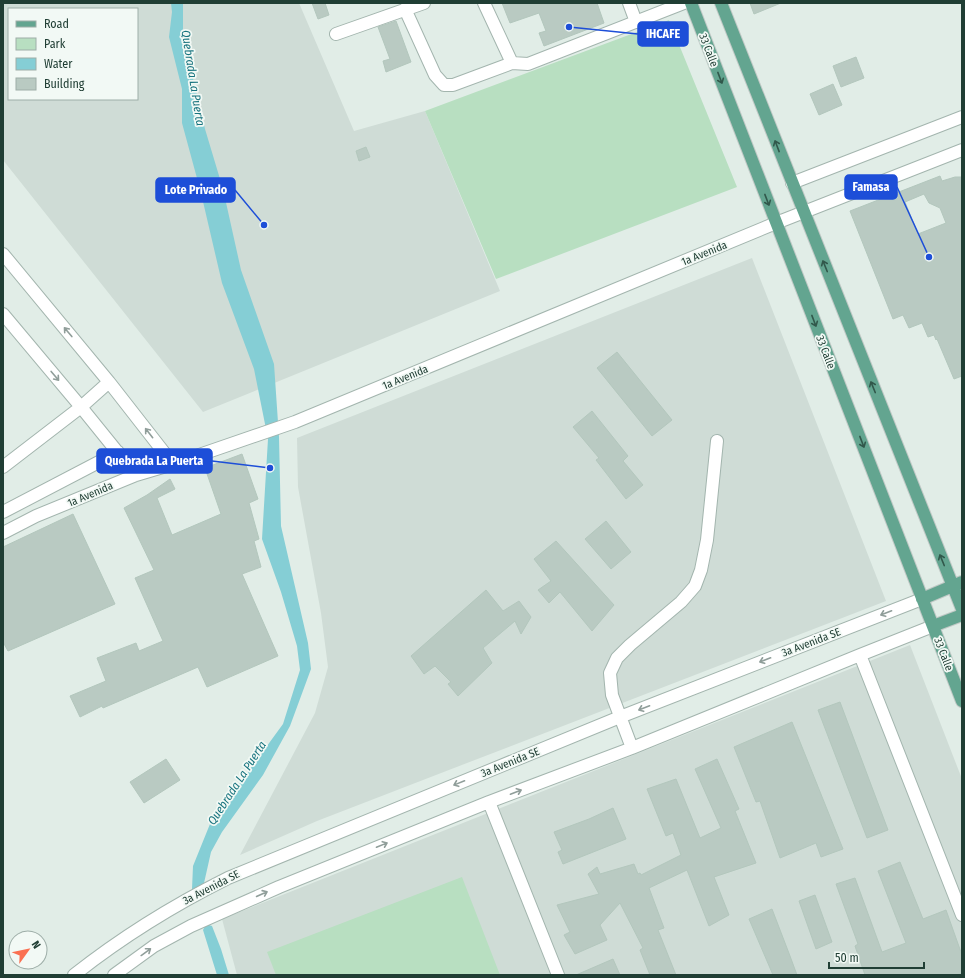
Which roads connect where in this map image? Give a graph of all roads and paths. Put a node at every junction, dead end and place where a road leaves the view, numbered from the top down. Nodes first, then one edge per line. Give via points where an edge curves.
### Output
1 (424, 3) edge
2 (484, 3) edge
3 (629, 3) edge
4 (684, 3) edge
5 (691, 3) edge
6 (721, 3) edge
7 (405, 10) junction
8 (636, 22) junction
9 (336, 34) dead end
10 (512, 63) junction
11 (962, 117) edge
12 (962, 150) edge
13 (792, 183) junction
14 (804, 213) junction
15 (776, 223) junction
16 (3, 254) edge
17 (3, 314) edge
18 (108, 382) junction
19 (81, 407) junction
20 (717, 441) dead end
21 (118, 452) junction
22 (173, 464) junction
23 (3, 467) edge
24 (136, 475) junction
25 (3, 512) edge
26 (3, 533) edge
27 (957, 584) edge
28 (922, 599) junction
29 (962, 609) edge
30 (962, 615) edge
31 (933, 626) junction
32 (860, 655) junction
33 (962, 701) edge
34 (620, 717) junction
35 (632, 748) junction
36 (489, 802) junction
37 (962, 915) edge
38 (74, 975) edge
39 (114, 975) edge
40 (558, 975) edge

1 - 7 street
2 - 10 street
3 - 8 street
4 - 8 street
5 -> 15 main road, 33 Calle
13 -> 6 main road
7 - 9 street
7 - 10 street via 434,75 444,85 453,85
8 - 10 street via 528,64
11 - 13 street
12 - 14 street, 1a Avenida
13 - 14 main road
14 - 15 street, 1a Avenida
27 -> 14 main road
15 - 22 street, 1a Avenida via 295,422
15 -> 28 main road, 33 Calle
18 -> 16 street
17 -> 19 street
18 - 19 street
22 -> 18 street
19 - 21 street
19 - 23 street
20 - 34 street via 707,540 695,586 681,602 617,658 610,673 612,695
21 - 24 street
21 - 25 street
22 - 24 street, 1a Avenida
24 - 26 street, 1a Avenida via 36,516
27 - 28 main road, 3a Avenida SE
27 - 29 main road
28 - 31 main road, 33 Calle
28 -> 34 street, 3a Avenida SE
30 - 31 main road
31 - 32 street
31 - 33 main road, 33 Calle
32 - 35 street
32 - 37 street
34 - 35 street
34 -> 38 street, 3a Avenida SE via 228,878 160,915
36 -> 35 street
39 -> 36 street via 154,946 191,926 278,887
36 - 40 street

